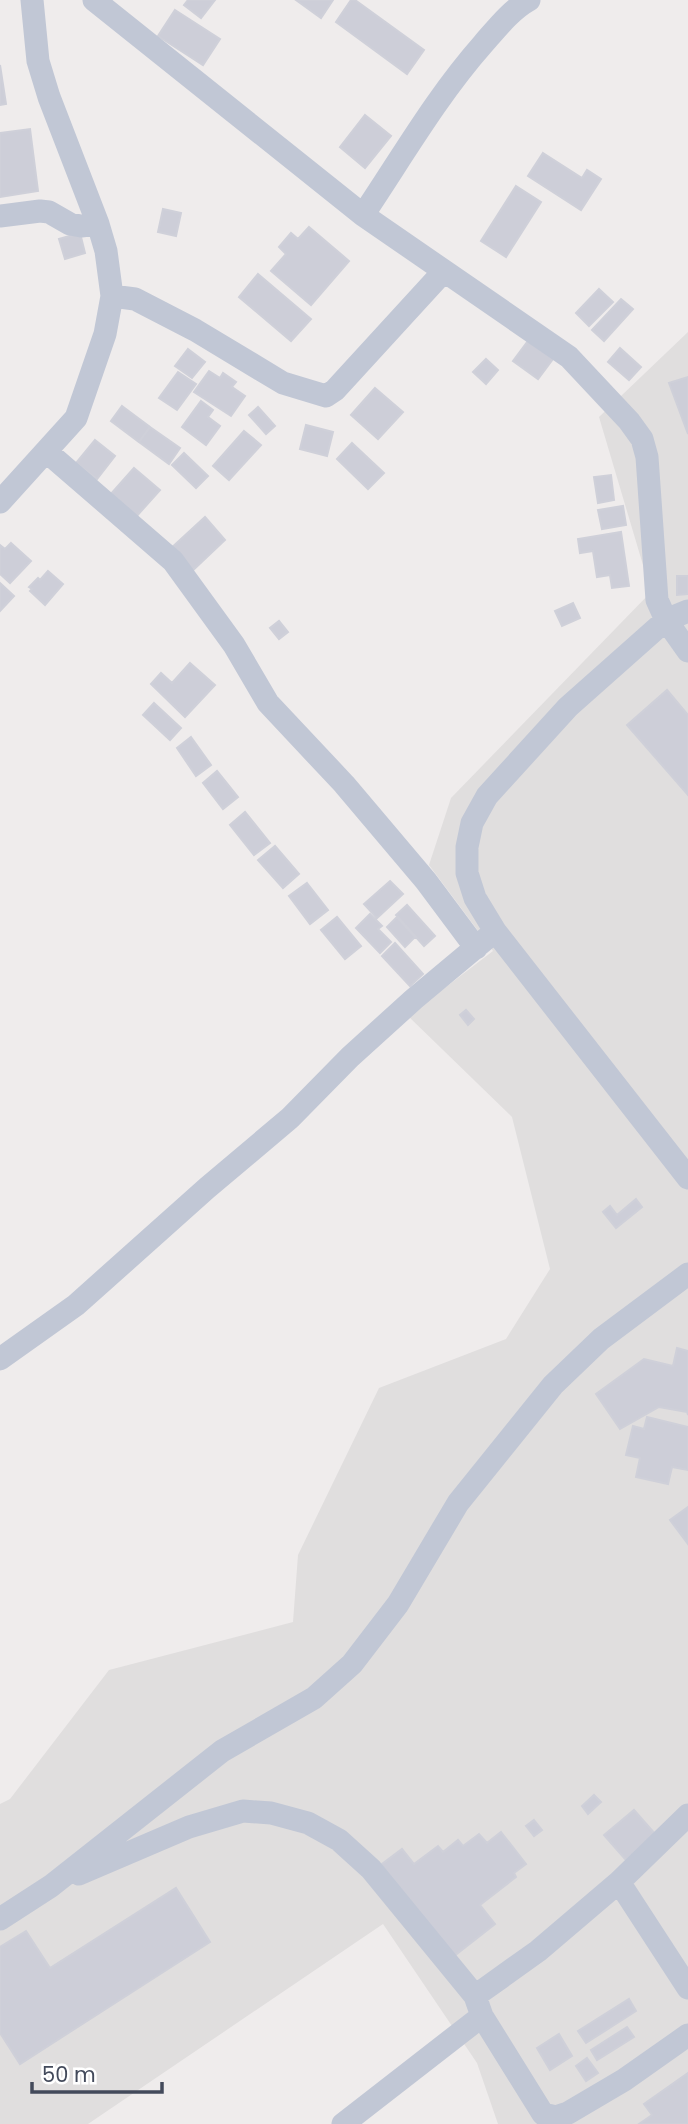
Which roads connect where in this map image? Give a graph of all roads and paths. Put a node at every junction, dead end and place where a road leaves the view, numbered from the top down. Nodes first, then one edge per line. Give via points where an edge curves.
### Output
1 (32, 0) edge
2 (94, 0) edge
3 (529, 0) edge
4 (363, 215) junction
5 (0, 216) edge
6 (98, 224) junction
7 (444, 271) junction
8 (112, 296) junction
9 (47, 452) junction
10 (0, 502) edge
11 (688, 611) edge
12 (666, 620) junction
13 (688, 651) edge
14 (495, 931) junction
15 (475, 948) junction
16 (688, 1178) edge
17 (688, 1273) edge
18 (0, 1359) edge
19 (688, 1815) edge
20 (619, 1882) junction
21 (51, 1886) junction
22 (0, 1919) edge
23 (688, 1988) edge
24 (479, 2006) junction
25 (688, 2035) edge
26 (343, 2124) edge

1 - 6 street via 38,61
2 - 4 street
3 - 4 street via 498,26 459,71
4 - 7 street
5 - 6 street via 40,211 70,224
6 - 8 street
7 - 8 street via 326,396 283,383 135,299
7 - 12 street via 569,357 642,439 657,600
8 - 9 street via 105,334 76,418
9 - 10 street
9 - 15 street via 173,561 234,645 268,703 426,881
11 - 12 street
12 - 13 street
12 - 14 street via 568,707 487,796 472,823 467,873 475,898
14 - 15 street
14 - 16 street
15 - 18 street via 76,1305
17 - 21 street via 601,1339 553,1385 458,1503 398,1604 352,1664 314,1699 222,1751
19 - 20 street
20 - 23 street
20 - 24 street
21 - 22 street
21 - 24 street via 189,1827 243,1811 308,1823 339,1840 371,1869
24 - 25 street via 543,2114 556,2117 624,2080
24 - 26 street

